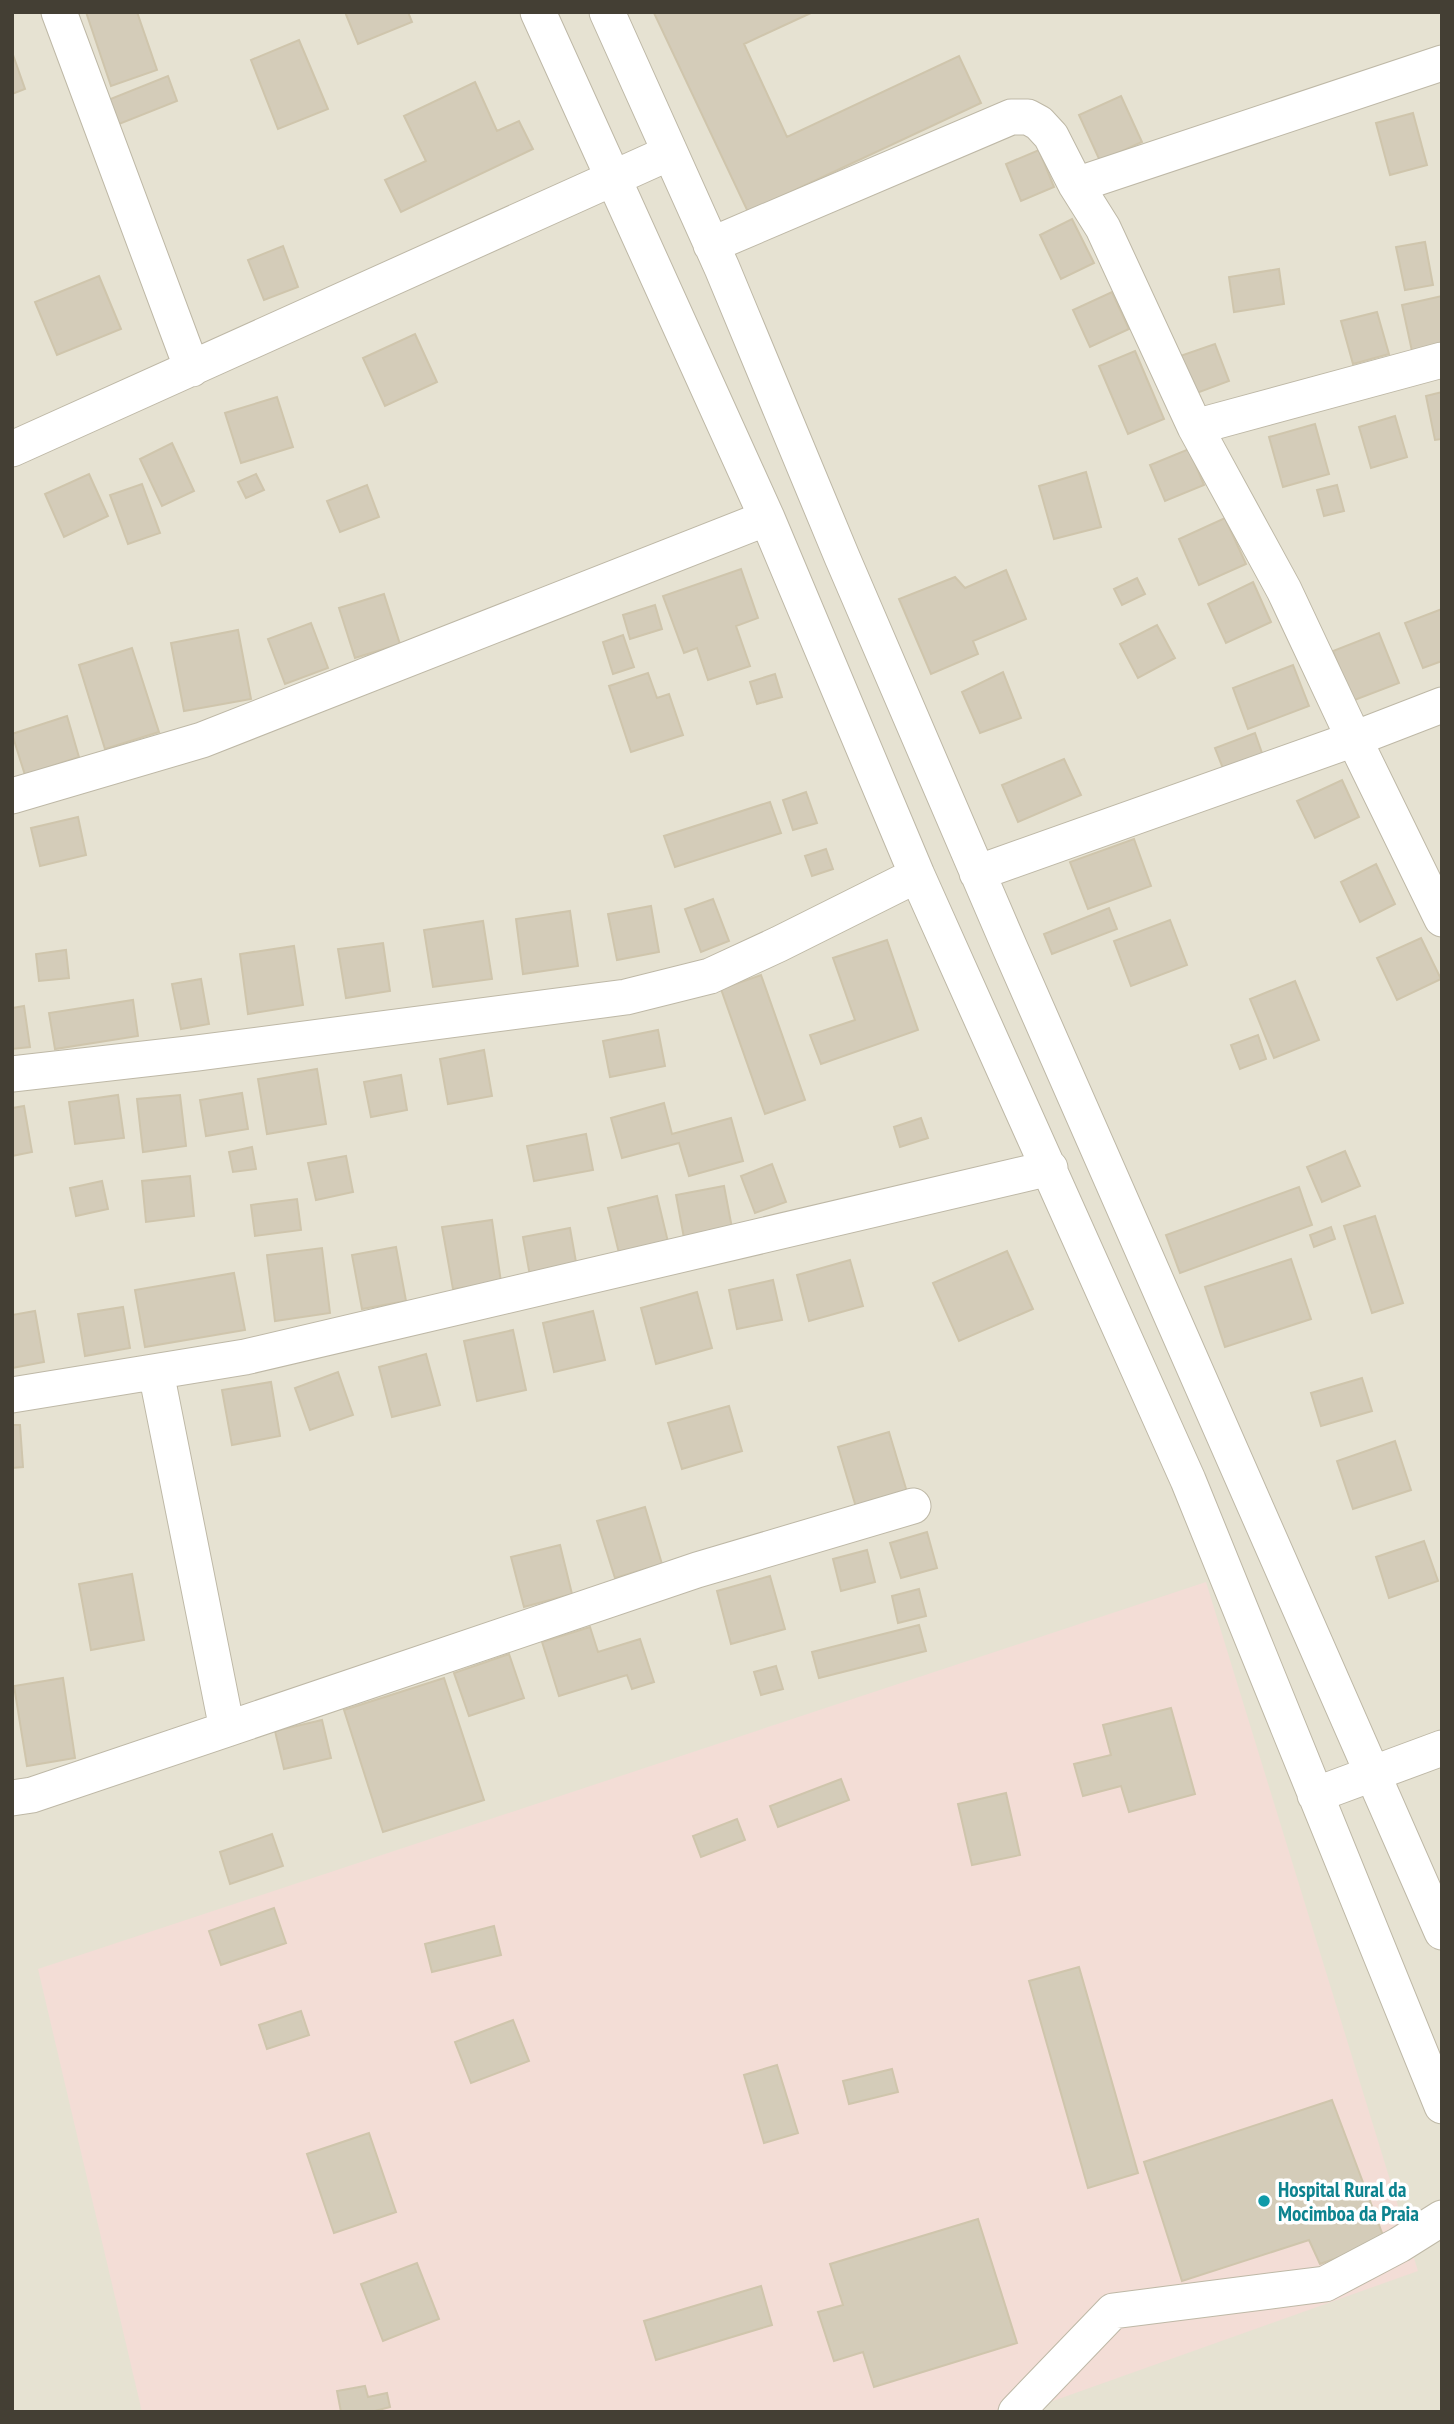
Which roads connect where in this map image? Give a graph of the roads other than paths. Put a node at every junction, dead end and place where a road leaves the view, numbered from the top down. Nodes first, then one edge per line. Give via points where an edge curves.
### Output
1 (59, 12) edge
2 (538, 12) edge
3 (607, 12) edge
4 (1442, 63) edge
5 (669, 153) junction
6 (611, 178) junction
7 (1076, 185) junction
8 (711, 245) junction
9 (1442, 360) edge
10 (192, 369) junction
11 (1195, 427) junction
12 (12, 449) edge
13 (767, 518) junction
14 (1442, 705) edge
15 (1354, 739) junction
16 (12, 796) edge
17 (977, 873) junction
18 (917, 875) junction
19 (1442, 919) edge
20 (12, 1074) edge
21 (1050, 1168) junction
22 (156, 1372) junction
23 (12, 1395) edge
24 (913, 1506) dead end
25 (227, 1729) junction
26 (1442, 1748) edge
27 (1372, 1774) junction
28 (1315, 1795) junction
29 (12, 1798) edge
30 (1442, 1932) edge
31 (1442, 2106) edge
32 (1442, 2218) edge
33 (1016, 2412) edge

1 - 10 street
2 - 6 street
3 - 5 street
4 - 7 street
5 - 6 street
5 - 8 street
6 - 10 street
6 - 13 street
7 - 8 street via 1051,136 1028,117 1011,117
7 - 11 street via 1102,228
8 - 17 street
9 - 11 street
10 - 12 street
11 - 15 street via 1284,590
13 - 16 street via 202,740
13 - 18 street
14 - 15 street
15 - 17 street
15 - 19 street
17 - 27 street
18 - 20 street via 710,976 626,997
18 - 21 street
21 - 22 street via 245,1357
21 - 28 street via 1188,1480
22 - 23 street
22 - 25 street
24 - 25 street via 697,1570
25 - 29 street
26 - 27 street
27 - 28 street
27 - 30 street
28 - 31 street
32 - 33 street via 1325,2284 1113,2311

